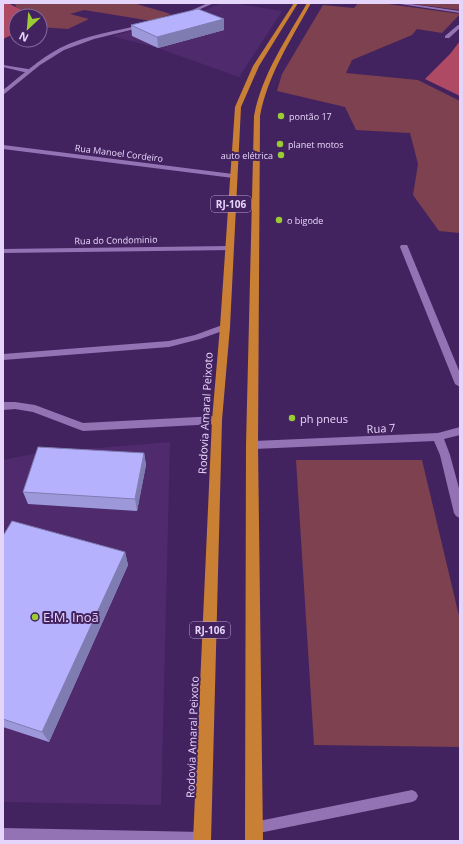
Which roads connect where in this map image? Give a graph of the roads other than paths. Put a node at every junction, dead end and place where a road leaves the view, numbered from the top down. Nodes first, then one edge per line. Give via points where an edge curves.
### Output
1 (212, 3) edge
2 (296, 3) edge
3 (309, 3) edge
4 (395, 3) edge
5 (460, 12) edge
6 (182, 15) edge
7 (150, 24) edge
8 (460, 26) edge
9 (447, 37) dead end
10 (3, 66) edge
11 (28, 71) junction
12 (3, 93) edge
13 (3, 147) edge
14 (233, 176) junction
15 (404, 247) dead end
16 (228, 248) junction
17 (3, 251) edge
18 (225, 327) junction
19 (3, 357) edge
20 (456, 362) edge
21 (460, 384) edge
22 (3, 406) edge
23 (217, 420) junction
24 (460, 431) edge
25 (438, 437) junction
26 (252, 445) junction
27 (460, 513) edge
28 (412, 796) dead end
29 (254, 834) edge
30 (3, 836) edge
31 (202, 840) edge

1 - 6 street
2 - 14 highway, Rodovia Amaral Peixoto / RJ-106 via 242,92 238,107
3 - 26 highway, RJ-106 via 278,57 259,103
4 - 5 street
7 - 11 street via 68,46
8 - 9 street
10 - 11 street
11 - 12 street
13 - 14 street, Rua Manoel Cordeiro
14 - 16 highway, Rodovia Amaral Peixoto / RJ-106
15 - 20 street
16 - 17 street, Rua do Condominio
16 - 18 highway, Rodovia Amaral Peixoto / RJ-106
18 - 19 street via 169,344
18 - 23 highway, Rodovia Amaral Peixoto / RJ-106
20 - 21 street
22 - 23 street via 29,406 70,424 83,426
23 - 31 highway, Rodovia Amaral Peixoto / RJ-106
24 - 25 street, Rua 7
25 - 26 street, Rua 7
25 - 27 street
26 - 29 highway, RJ-106
28 - 29 lane
30 - 31 street

